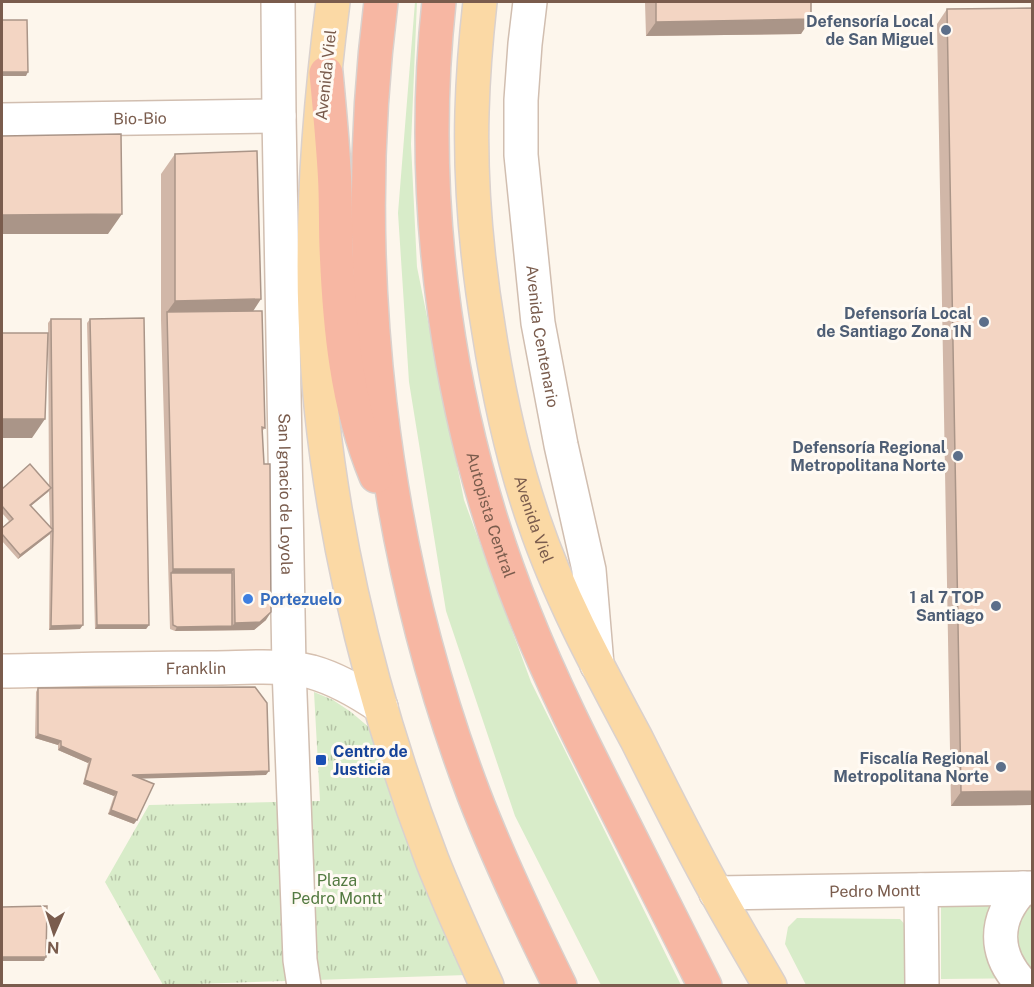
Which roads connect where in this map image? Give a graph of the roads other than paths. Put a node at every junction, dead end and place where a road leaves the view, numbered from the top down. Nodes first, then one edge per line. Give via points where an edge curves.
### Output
1 (278, 2) edge
2 (333, 2) edge
3 (381, 2) edge
4 (439, 2) edge
5 (480, 2) edge
6 (530, 2) edge
7 (326, 73) junction
8 (279, 116) junction
9 (2, 120) edge
10 (399, 524) junction
11 (597, 667) junction
12 (289, 668) junction
13 (2, 671) edge
14 (381, 707) junction
15 (1028, 888) edge
16 (921, 890) junction
17 (716, 892) junction
18 (304, 986) edge
19 (487, 986) edge
20 (560, 986) edge
21 (705, 986) edge
22 (770, 986) edge
23 (922, 986) edge
24 (1024, 986) edge

1 - 8 street, San Ignacio de Loyola
2 - 7 main road, Avenida Viel
3 - 10 highway via 371,109 369,268 376,364
4 - 21 highway, Autopista Central via 432,124 438,252 445,316 470,442 504,557 554,686
5 - 11 main road, Avenida Viel via 472,114 473,180 477,247 494,366 516,465 534,523
6 - 11 street, Avenida Centenario via 521,100 521,155 538,323 589,570
7 - 10 highway via 345,359 370,463
7 - 14 main road, Avenida Viel via 313,250 319,385 337,520
8 - 9 street, Bio-Bio
8 - 12 street, San Ignacio de Loyola
10 - 20 highway via 430,661 470,783
11 - 17 main road, Avenida Viel
12 - 13 street, Franklin
12 - 14 street, Franklin via 334,680
12 - 18 street, San Ignacio de Loyola
14 - 19 main road, Avenida Viel via 433,861
15 - 16 street, Pedro Montt
15 - 24 street via 1015,896 1004,917 1001,942 1007,964
16 - 17 street, Pedro Montt
16 - 23 street
17 - 22 main road, Avenida Viel

